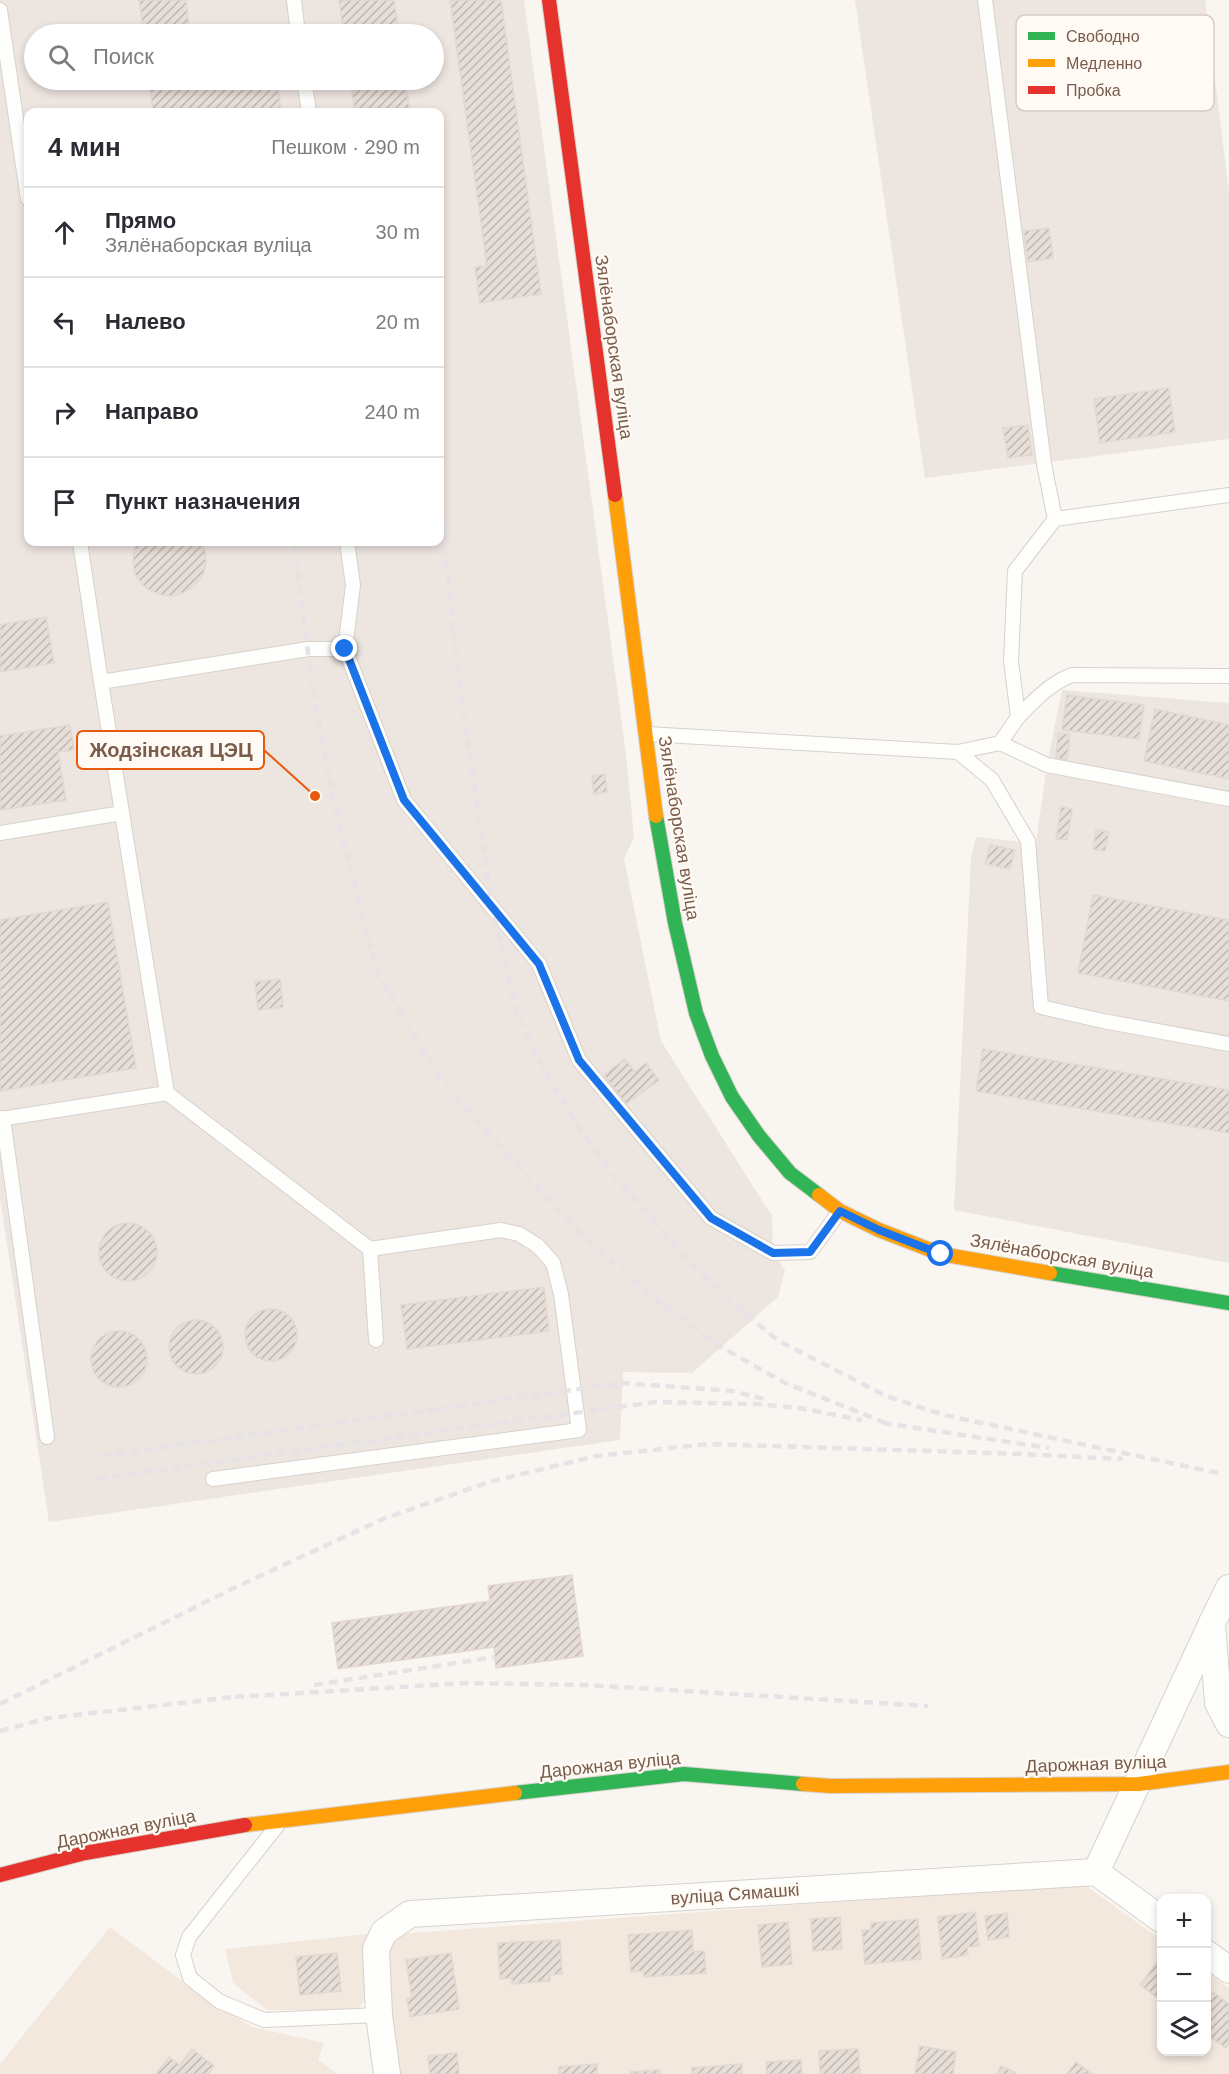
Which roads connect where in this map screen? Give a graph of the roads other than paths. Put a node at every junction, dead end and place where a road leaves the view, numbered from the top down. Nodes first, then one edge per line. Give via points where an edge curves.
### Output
1 (294, 0) edge
2 (549, 0) edge
3 (985, 0) edge
4 (0, 10) edge
5 (297, 24) edge
6 (306, 90) edge
7 (308, 108) edge
8 (24, 173) edge
9 (1229, 495) edge
10 (1055, 519) junction
11 (81, 546) edge
12 (348, 546) edge
13 (345, 649) junction
14 (1229, 676) edge
15 (101, 682) junction
16 (1018, 717) junction
17 (647, 734) junction
18 (1000, 743) junction
19 (958, 752) junction
20 (1229, 799) edge
21 (122, 813) junction
22 (0, 832) edge
23 (1229, 1044) edge
24 (167, 1094) junction
25 (1, 1118) edge
26 (840, 1211) junction
27 (370, 1249) junction
28 (1229, 1304) edge
29 (376, 1340) dead end
30 (47, 1437) dead end
31 (213, 1479) dead end
32 (1229, 1588) edge
33 (1212, 1623) junction
34 (1229, 1724) edge
35 (1229, 1772) edge
36 (1138, 1784) junction
37 (282, 1820) junction
38 (1096, 1872) junction
39 (0, 1875) edge
40 (1157, 1917) edge
41 (1211, 1957) edge
42 (1229, 1970) edge
43 (379, 2015) junction
44 (387, 2074) edge

1 - 5 lane
2 - 17 main road, Зялёнаборская вуліца
3 - 10 lane via 1044,464
4 - 8 lane
6 - 7 lane
9 - 10 lane
10 - 16 lane via 1015,571 1011,661
11 - 15 lane
12 - 13 lane via 353,585
13 - 15 lane via 308,649
13 - 26 lane via 404,800 539,964 579,1060 711,1218 773,1253 810,1252
14 - 16 lane via 1071,675 1051,685
15 - 21 lane
16 - 18 lane
17 - 19 lane
17 - 26 main road, Зялёнаборская вуліца via 658,831 675,923 696,1013 712,1056 732,1097 759,1136 790,1173
18 - 19 lane
18 - 20 lane via 1047,765
19 - 23 lane via 992,780 1028,841 1041,1007
21 - 22 lane
21 - 24 lane
24 - 25 lane
24 - 27 lane
25 - 30 lane
26 - 28 main road, Зялёнаборская вуліца via 941,1254
27 - 29 lane
27 - 31 lane via 501,1230 519,1234 538,1246 553,1263 561,1294 579,1430
32 - 33 street
33 - 34 street via 1218,1703
33 - 36 street
35 - 36 main road, Дарожная вуліца
36 - 37 main road, Дарожная вуліца via 831,1786 684,1774
36 - 38 street
37 - 39 main road, Дарожная вуліца via 85,1853
37 - 43 lane via 189,1937 183,1955 190,1978 219,2001 264,2020
38 - 40 street
38 - 43 street, вуліца Сямашкі via 410,1914 384,1932 376,1949
41 - 42 street
43 - 44 street, вуліца Сямашкі

